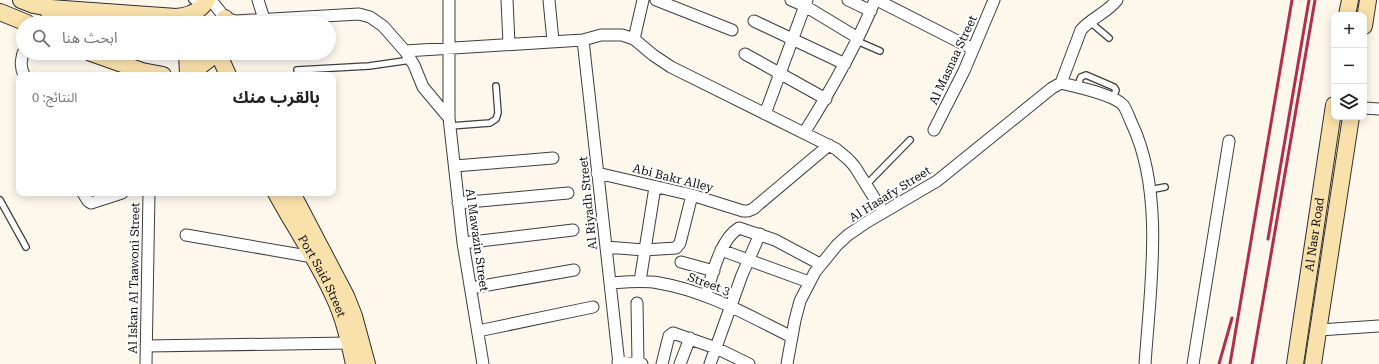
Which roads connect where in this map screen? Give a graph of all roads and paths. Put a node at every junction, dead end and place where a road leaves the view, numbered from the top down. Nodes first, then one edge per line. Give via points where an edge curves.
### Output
1 (258, 0) edge
2 (449, 0) edge
3 (507, 0) edge
4 (549, 0) edge
5 (643, 0) edge
6 (656, 0) edge
7 (791, 0) edge
8 (848, 0) edge
9 (876, 0) edge
10 (993, 0) edge
11 (1117, 0) edge
12 (1350, 0) edge
13 (1368, 0) edge
14 (29, 2) edge
15 (203, 2) edge
16 (806, 3) edge
17 (871, 11) junction
18 (0, 12) edge
19 (1348, 12) edge
20 (1366, 12) edge
21 (50, 16) edge
22 (190, 16) edge
23 (219, 16) edge
24 (263, 16) edge
25 (321, 16) edge
26 (16, 19) edge
27 (754, 21) dead end
28 (1090, 22) junction
29 (732, 30) dead end
30 (1109, 38) dead end
31 (634, 39) junction
32 (793, 39) junction
33 (858, 39) junction
34 (583, 40) junction
35 (553, 41) junction
36 (509, 44) junction
37 (450, 47) junction
38 (974, 49) junction
39 (880, 51) dead end
40 (745, 54) dead end
41 (408, 55) junction
42 (22, 60) edge
43 (111, 60) edge
44 (187, 60) edge
45 (208, 60) edge
46 (220, 60) edge
47 (845, 64) junction
48 (297, 70) dead end
49 (23, 72) edge
50 (147, 72) edge
51 (188, 72) edge
52 (192, 72) edge
53 (226, 72) edge
54 (780, 73) junction
55 (1061, 83) junction
56 (496, 86) dead end
57 (826, 99) junction
58 (1367, 108) edge
59 (1379, 109) edge
60 (765, 114) junction
61 (1332, 120) edge
62 (1351, 120) edge
63 (450, 122) junction
64 (934, 130) dead end
65 (804, 132) junction
66 (910, 140) dead end
67 (1229, 141) dead end
68 (829, 145) junction
69 (553, 158) dead end
70 (455, 166) junction
71 (597, 173) junction
72 (866, 185) junction
73 (655, 187) junction
74 (1165, 187) dead end
75 (1149, 190) junction
76 (568, 193) dead end
77 (692, 195) junction
78 (85, 196) edge
79 (113, 196) edge
80 (149, 196) edge
81 (278, 196) edge
82 (294, 196) edge
83 (0, 200) edge
84 (458, 203) junction
85 (883, 212) junction
86 (573, 230) dead end
87 (760, 234) junction
88 (186, 235) dead end
89 (463, 243) junction
90 (26, 247) dead end
91 (606, 248) junction
92 (644, 250) junction
93 (721, 250) junction
94 (313, 257) junction
95 (748, 259) junction
96 (680, 262) dead end
97 (820, 264) junction
98 (574, 270) dead end
99 (714, 271) junction
100 (640, 281) junction
101 (809, 282) junction
102 (610, 283) junction
103 (471, 288) junction
104 (706, 295) junction
105 (637, 303) dead end
106 (593, 307) dead end
107 (731, 307) junction
108 (1379, 326) edge
109 (1319, 330) junction
110 (478, 331) junction
111 (792, 337) junction
112 (690, 338) junction
113 (349, 343) junction
114 (146, 346) junction
115 (716, 348) junction
116 (618, 363) edge
117 (146, 364) edge
118 (354, 364) edge
119 (367, 364) edge
120 (483, 364) edge
121 (640, 364) edge
122 (662, 364) edge
123 (680, 364) edge
124 (710, 364) edge
125 (749, 364) edge
126 (787, 364) edge
127 (1145, 364) edge
128 (1192, 364) edge
129 (1295, 364) edge
130 (1313, 364) edge

1 - 24 street
2 - 37 street, Al Mawazin Street
3 - 36 street
4 - 35 street
5 - 31 street
6 - 29 street
7 - 16 street
8 - 17 street
9 - 17 street
9 - 38 street
10 - 38 street, Al Masnaa Street
11 - 28 street
12 - 19 main road
13 - 20 main road
14 - 21 main road
15 - 22 main road
15 - 23 street
16 - 32 street
16 - 33 street
17 - 33 street
18 - 26 main road
25 - 41 street via 359,14 370,17 383,26
27 - 32 street
28 - 30 lane
28 - 55 street via 1078,35
31 - 34 street via 622,35 601,35
31 - 60 street via 671,67
32 - 47 street
32 - 54 street
33 - 39 lane
33 - 47 street
34 - 35 street
34 - 71 street, Al Riyadh Street
35 - 36 street
36 - 37 street
37 - 41 street
37 - 63 street, Al Mawazin Street
38 - 64 street, Al Masnaa Street
40 - 54 street
41 - 48 lane via 368,66
41 - 63 street via 423,87
42 - 49 street
43 - 50 main road
44 - 51 main road
45 - 52 main road
46 - 53 main road
47 - 57 street
54 - 57 street
54 - 60 street
55 - 75 street via 1113,98 1123,106 1137,134 1144,156
55 - 85 street, Al Hasafy Street via 937,180
56 - 63 lane via 496,120 490,123
57 - 65 street
58 - 59 street
60 - 65 street
61 - 129 main road, Al Nasr Road
62 - 109 main road, Al Nasr Road
63 - 70 street, Al Mawazin Street
65 - 68 street
66 - 72 lane
67 - 128 street
68 - 72 street via 850,160
68 - 77 street, Abi Bakr Alley via 748,211
69 - 70 street
70 - 84 street, Al Mawazin Street
71 - 73 street, Abi Bakr Alley
71 - 91 street, Al Riyadh Street
72 - 85 street
73 - 77 street, Abi Bakr Alley
73 - 92 street
74 - 75 lane
75 - 127 street via 1152,205 1153,259
76 - 84 street
77 - 92 street via 678,246 672,249
78 - 79 street via 91,203
80 - 114 street, Al Iskan Al Taawoni Street
81 - 94 main road, Port Said Street
82 - 119 main road, Port Said Street via 346,296
83 - 90 lane
84 - 89 street, Al Mawazin Street
85 - 97 street, Al Hasafy Street via 848,235
86 - 89 street
87 - 93 street via 739,228
87 - 95 street
87 - 97 street
88 - 94 street
89 - 103 street, Al Mawazin Street
91 - 92 street
91 - 102 street, Al Riyadh Street
92 - 100 street
93 - 95 street
93 - 99 street
94 - 113 main road, Port Said Street via 335,298
95 - 101 street
95 - 107 street
96 - 99 street
97 - 101 street, Al Hasafy Street
98 - 103 street
99 - 104 street
100 - 102 street, Street 3
100 - 104 street, Street 3 via 665,284
101 - 111 street, Al Hasafy Street via 794,320
102 - 116 street, Al Riyadh Street
103 - 110 street, Al Mawazin Street
104 - 107 street, Street 3
105 - 121 street
106 - 110 street
107 - 111 street, Street 3
107 - 115 street
108 - 109 street
109 - 130 main road, Al Nasr Road
110 - 120 street, Al Mawazin Street
111 - 126 street, Al Hasafy Street
112 - 115 street
112 - 122 street via 671,334
112 - 123 street
113 - 114 street
113 - 118 main road, Port Said Street
114 - 117 street, Al Iskan Al Taawoni Street
115 - 124 street
115 - 125 street
116 - 121 street

